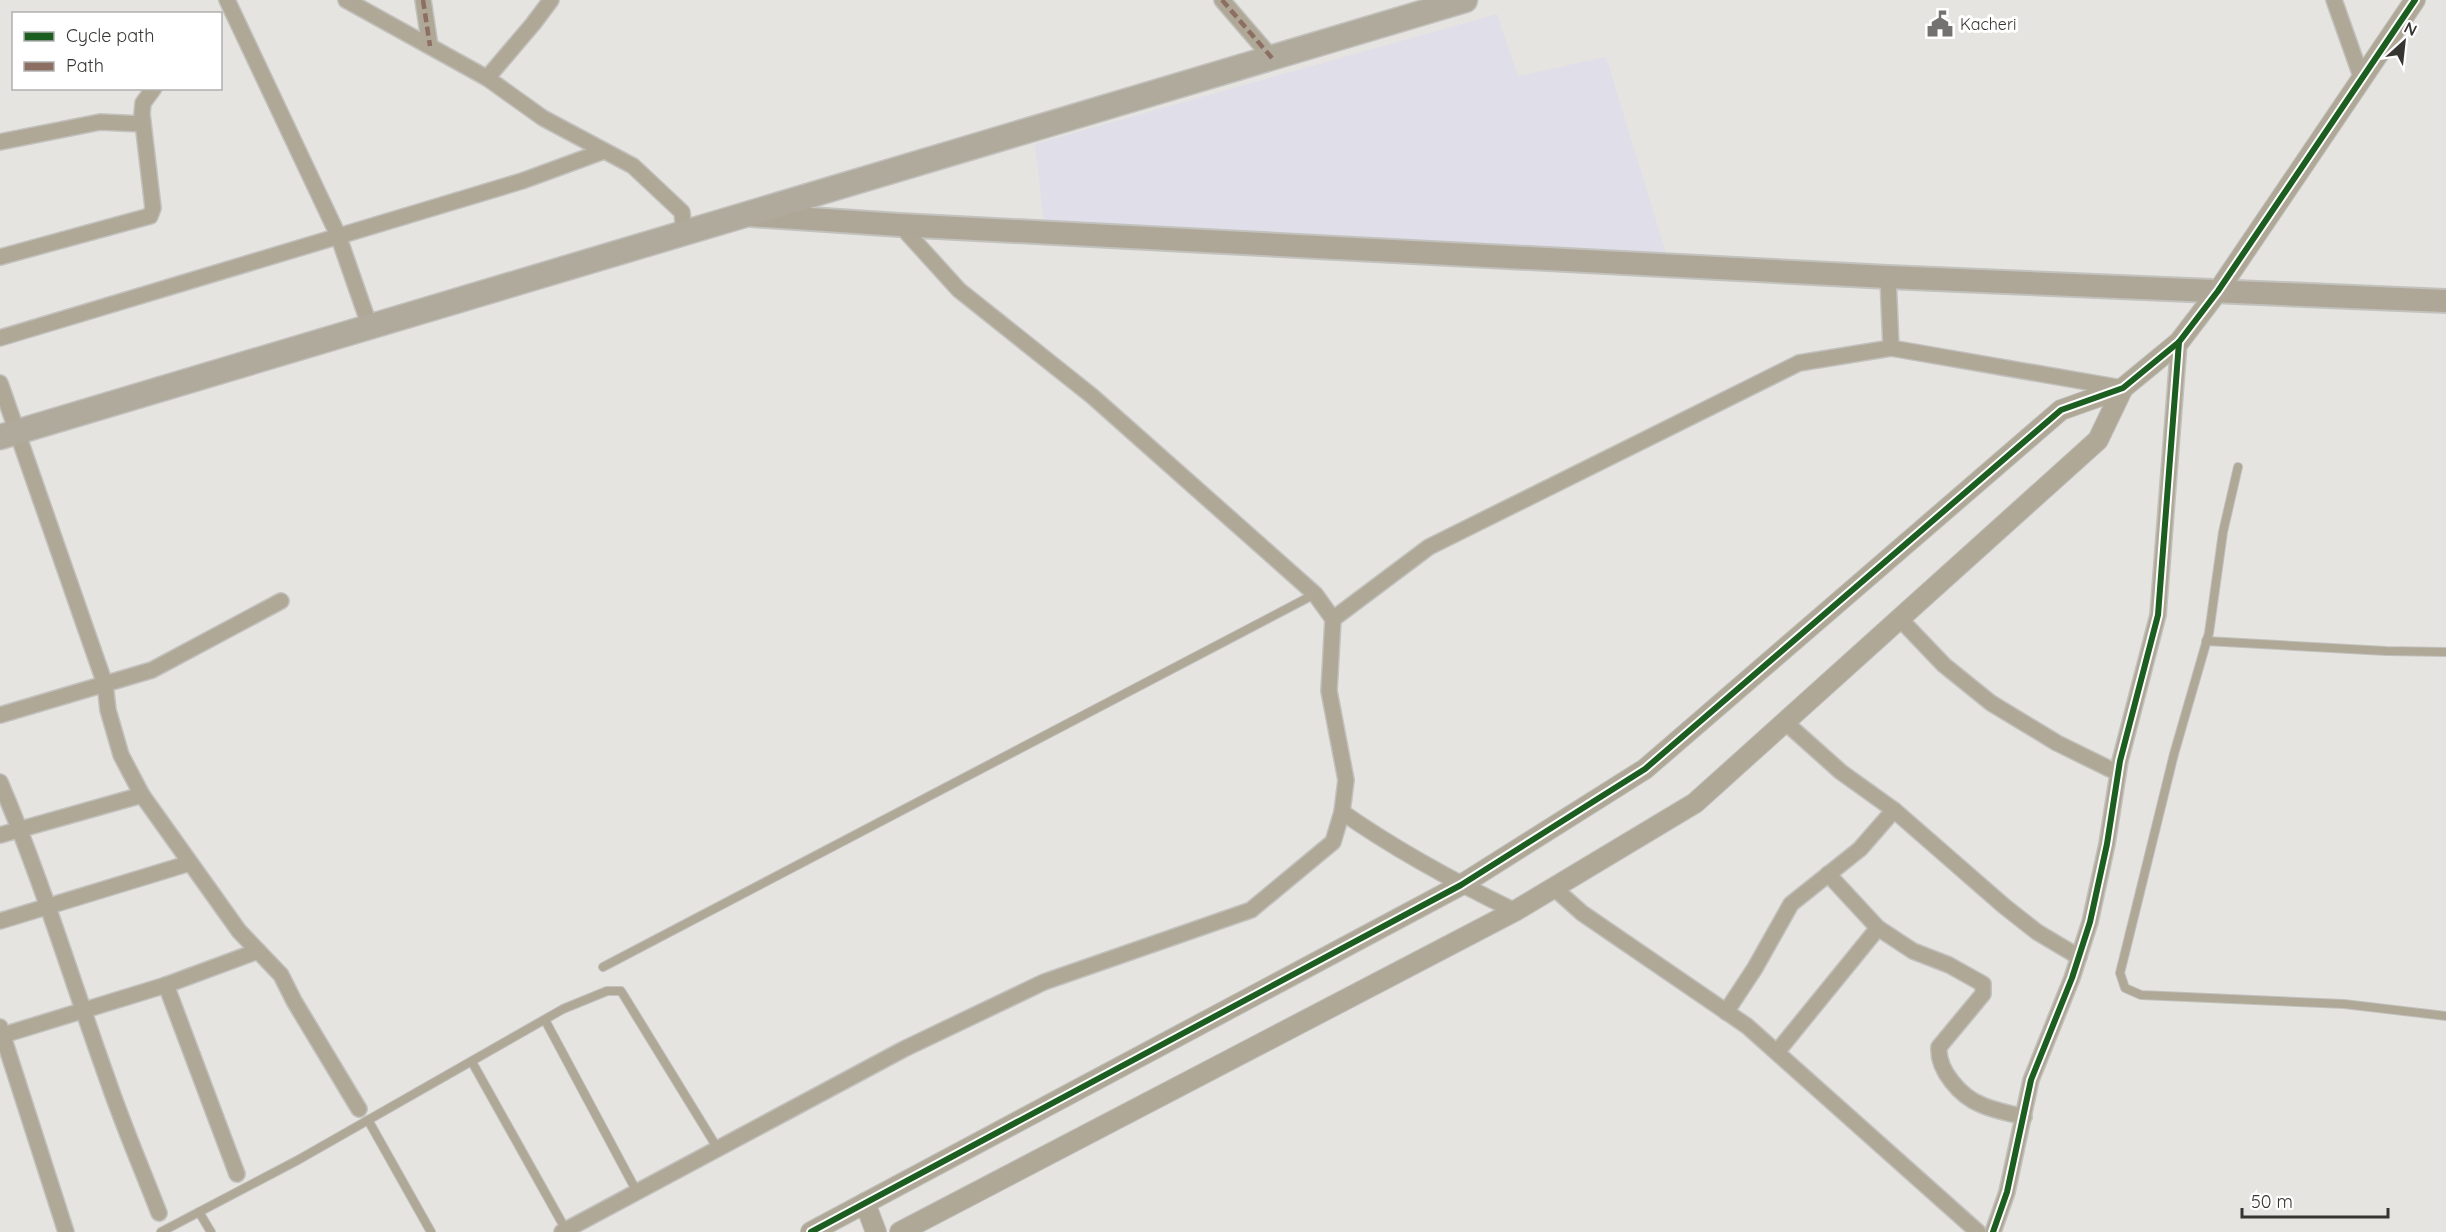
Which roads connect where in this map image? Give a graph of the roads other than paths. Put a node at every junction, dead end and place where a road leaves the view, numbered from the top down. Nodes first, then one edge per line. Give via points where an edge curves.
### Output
1 (227, 0) edge
2 (346, 0) edge
3 (423, 0) edge
4 (550, 0) edge
5 (1222, 0) edge
6 (1465, 0) edge
7 (2334, 0) edge
8 (2415, 0) edge
9 (233, 16) junction
10 (222, 24) edge
11 (430, 46) junction
12 (1272, 58) junction
13 (486, 78) junction
14 (2362, 79) junction
15 (153, 90) edge
16 (143, 124) junction
17 (0, 142) edge
18 (604, 151) junction
19 (747, 214) junction
20 (900, 225) junction
21 (684, 233) junction
22 (338, 235) junction
23 (0, 257) edge
24 (1888, 277) junction
25 (2218, 291) junction
26 (2446, 301) edge
27 (370, 327) junction
28 (0, 338) edge
29 (2179, 342) junction
30 (1891, 348) junction
31 (0, 384) edge
32 (2123, 388) junction
33 (8, 435) edge
34 (2238, 467) dead end
35 (1315, 594) junction
36 (281, 601) dead end
37 (1333, 619) junction
38 (1900, 619) junction
39 (2206, 641) junction
40 (2446, 652) edge
41 (105, 684) junction
42 (0, 716) edge
43 (1785, 722) junction
44 (2118, 773) junction
45 (0, 782) edge
46 (142, 795) junction
47 (1894, 810) junction
48 (1342, 812) junction
49 (20, 829) junction
50 (0, 835) edge
51 (190, 863) junction
52 (1827, 874) junction
53 (1461, 885) junction
54 (1554, 888) junction
55 (48, 905) junction
56 (1515, 911) junction
57 (0, 921) edge
58 (1878, 928) junction
59 (258, 951) junction
60 (2079, 957) junction
61 (603, 967) dead end
62 (166, 985) junction
63 (85, 1012) junction
64 (1726, 1012) junction
65 (2446, 1016) edge
66 (545, 1020) junction
67 (1, 1033) edge
68 (1777, 1052) junction
69 (472, 1062) junction
70 (363, 1114) junction
71 (2024, 1117) junction
72 (718, 1149) junction
73 (237, 1174) dead end
74 (637, 1192) junction
75 (865, 1203) junction
76 (199, 1212) junction
77 (159, 1213) dead end
78 (64, 1231) edge
79 (564, 1231) edge
80 (161, 1232) edge
81 (211, 1232) edge
82 (431, 1232) edge
83 (811, 1232) edge
84 (876, 1232) edge
85 (900, 1232) edge
86 (1978, 1232) edge
87 (1992, 1232) edge

1 - 9 street
2 - 11 street
3 - 11 street
4 - 13 street
5 - 12 street
6 - 12 main road
7 - 14 street
8 - 14 street
9 - 10 street
9 - 22 street
11 - 13 street
12 - 19 main road
13 - 18 street via 543,118
14 - 25 street
15 - 16 street via 143,103
16 - 17 street via 100,122
16 - 23 street via 153,208 150,216
18 - 21 street via 633,166 682,212
18 - 22 street via 522,181
19 - 20 main road
19 - 21 main road
20 - 24 main road
20 - 35 street via 959,290 1092,396
21 - 27 main road
22 - 27 street
22 - 28 street
24 - 25 main road
24 - 30 street
25 - 26 main road
25 - 29 street
27 - 33 main road
29 - 32 street
29 - 44 street via 2158,615
30 - 32 street
30 - 37 street via 1799,363 1429,547
31 - 33 street
32 - 38 street via 2098,440
32 - 53 street via 2061,410 1644,770
33 - 41 street
34 - 39 lane
35 - 37 street
35 - 61 lane
36 - 41 street via 152,670
37 - 48 street via 1329,691 1346,780
38 - 43 street
38 - 44 street via 1944,665 1991,703 2057,743
39 - 40 lane
39 - 65 lane via 2120,973 2125,988 2141,995 2344,1004
41 - 42 street
41 - 46 street via 121,755
43 - 47 street via 1841,772
43 - 54 street via 1695,803
44 - 60 street via 2108,844
45 - 49 street
46 - 49 street
46 - 51 street
47 - 52 street via 1860,849
47 - 60 street via 2004,906
48 - 53 street
48 - 72 street via 1333,842 1251,910 1044,982 904,1049
49 - 50 street
49 - 55 street
51 - 55 street
51 - 59 street
52 - 58 street
52 - 64 street via 1791,904
53 - 56 street
53 - 75 street
54 - 56 street
54 - 64 street via 1582,914
55 - 57 street
55 - 63 street
56 - 85 street
58 - 68 street
58 - 71 street via 1912,951 1983,984 1983,994 1939,1047 1941,1066 1967,1096 1981,1105
59 - 62 street
59 - 70 street via 281,975
60 - 71 street via 2031,1080
62 - 63 street
62 - 73 street
63 - 67 street
63 - 77 street
64 - 68 street
66 - 69 lane
66 - 72 lane via 607,991 621,991
66 - 74 lane
67 - 78 street
68 - 86 street
69 - 70 lane
69 - 79 lane
70 - 76 lane
70 - 82 lane
71 - 87 street via 2007,1192
72 - 74 street
74 - 79 street
75 - 83 street
75 - 84 street
76 - 80 lane
76 - 81 lane

